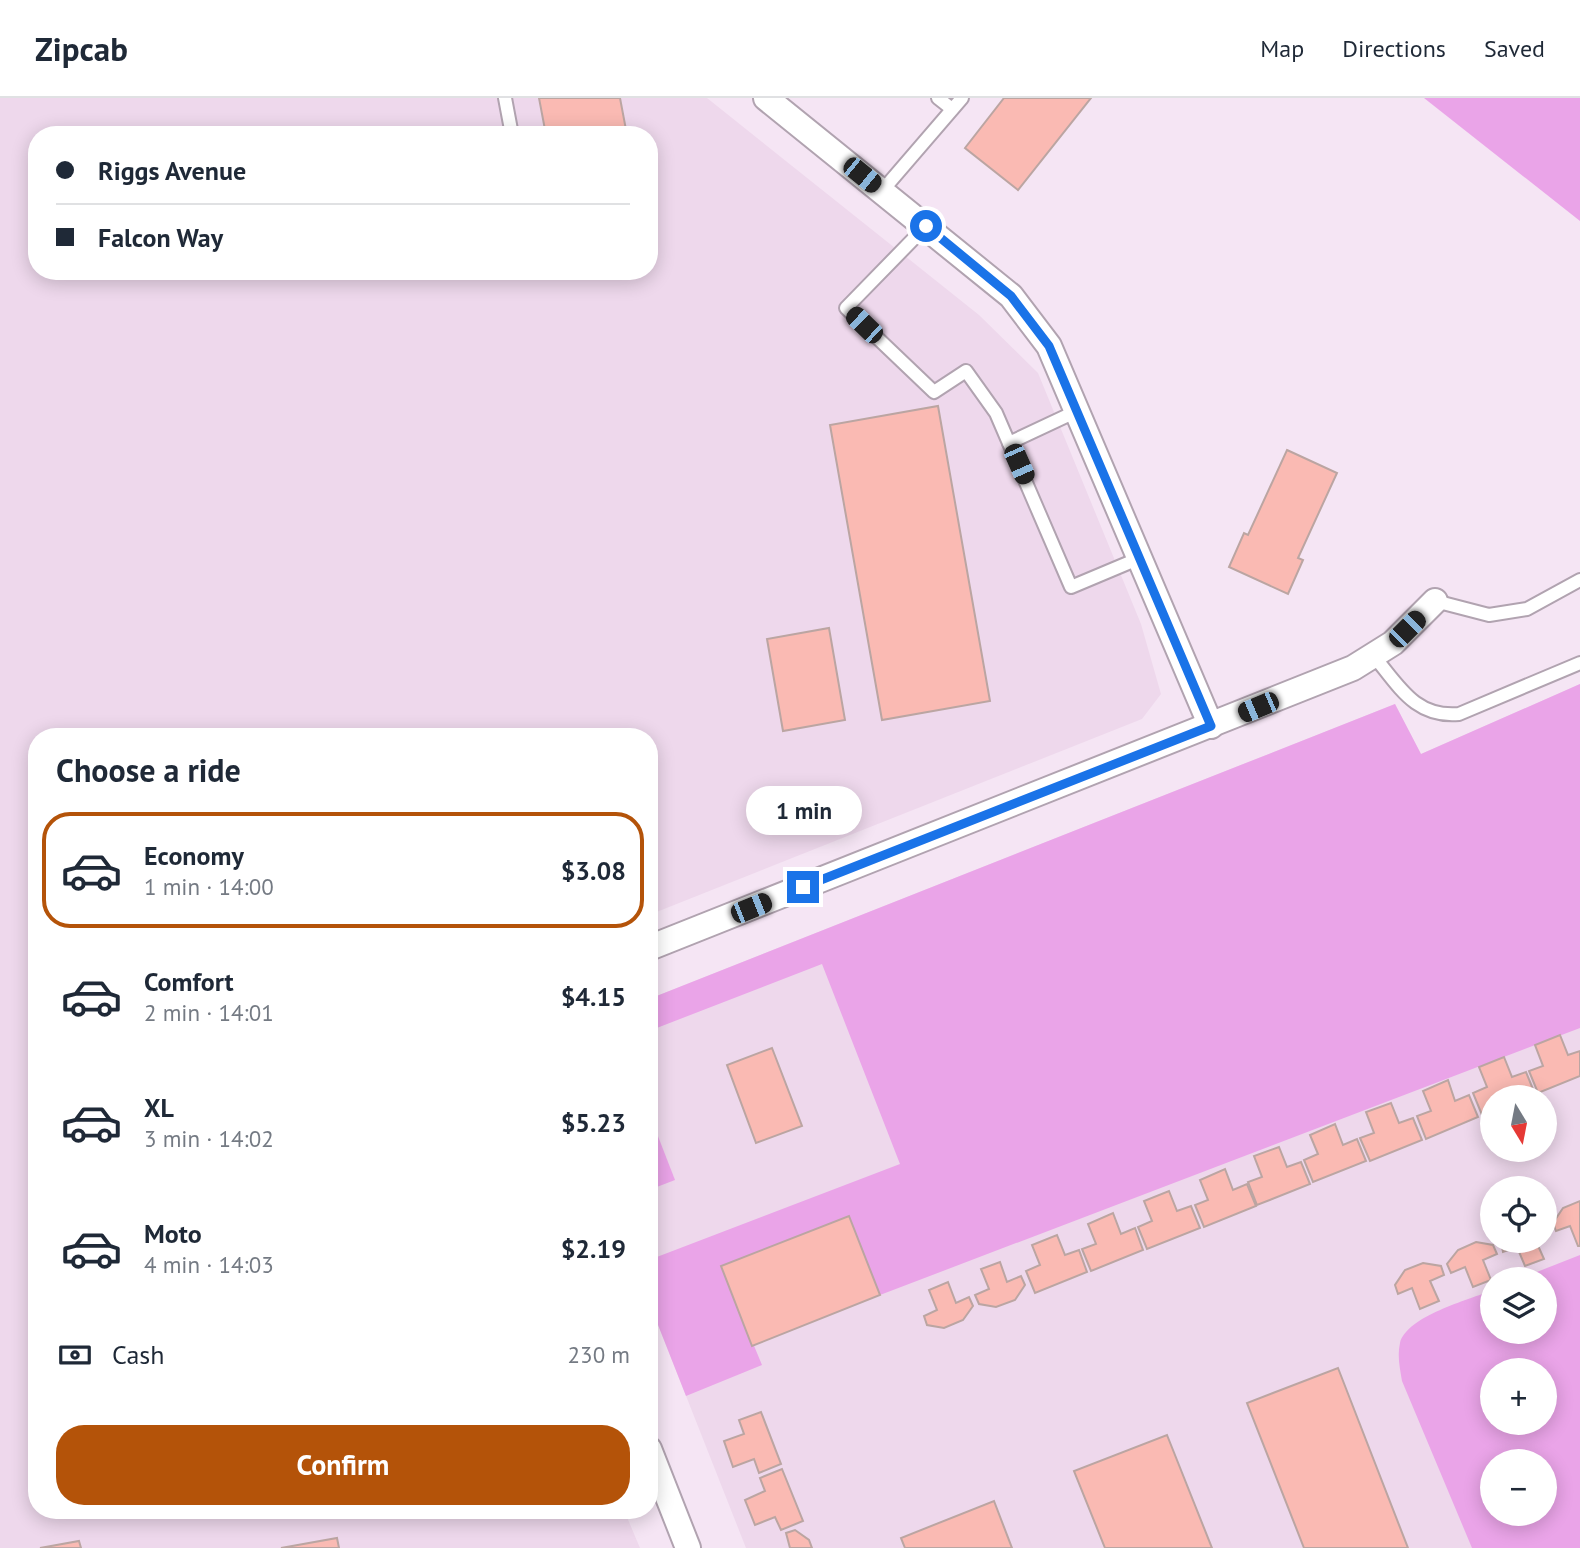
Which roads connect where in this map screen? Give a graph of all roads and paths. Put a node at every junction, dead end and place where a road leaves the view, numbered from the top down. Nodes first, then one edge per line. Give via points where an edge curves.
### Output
1 (505, 98) edge
2 (766, 98) edge
3 (938, 98) edge
4 (962, 98) edge
5 (952, 109) junction
6 (510, 126) edge
7 (882, 191) junction
8 (926, 226) junction
9 (1077, 411) junction
10 (1009, 443) junction
11 (1140, 558) junction
12 (1580, 580) edge
13 (1435, 601) joint
14 (1373, 656) junction
15 (1580, 663) edge
16 (1211, 726) junction
17 (658, 944) edge
18 (658, 1472) edge
19 (688, 1548) edge

1 - 6 lane
2 - 7 street
3 - 5 lane
4 - 5 lane
5 - 7 lane
7 - 8 street
8 - 9 street via 1011,296 1049,346
8 - 10 lane via 846,308 934,392 966,371 996,413
9 - 10 lane
9 - 11 street
10 - 11 lane via 1070,587
11 - 16 street
12 - 13 lane via 1527,609 1489,615
13 - 14 street via 1393,643
14 - 15 lane via 1409,698 1439,716 1459,714
14 - 16 street
16 - 17 street
18 - 19 street

